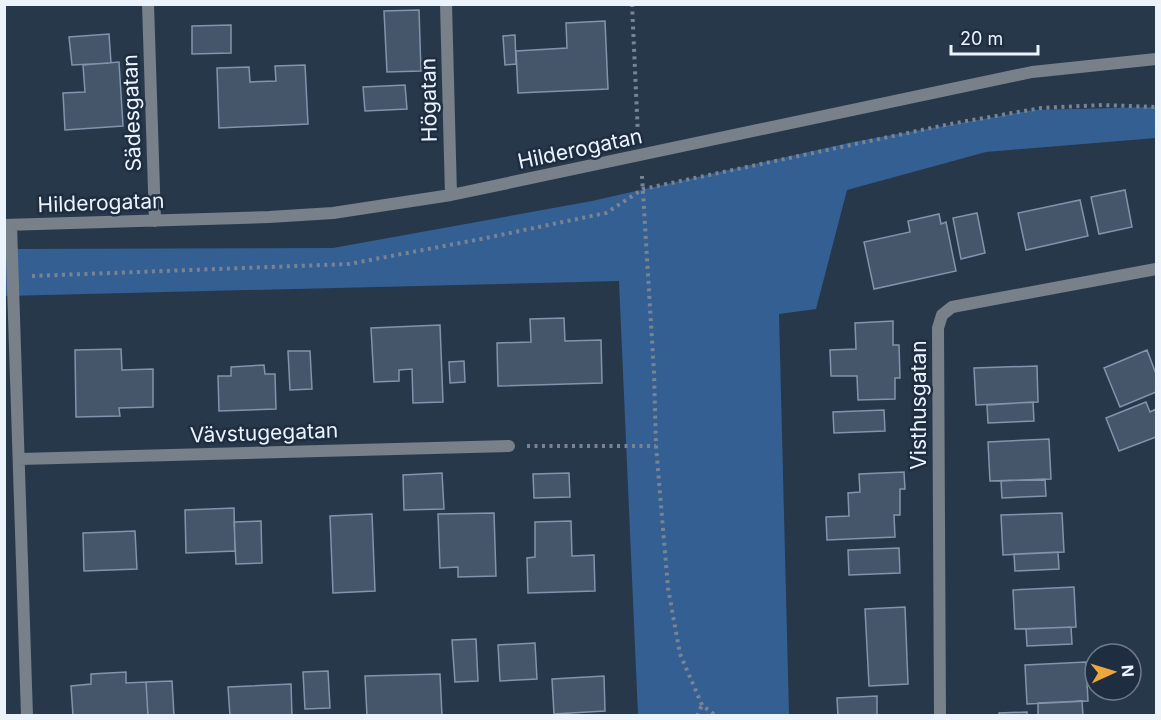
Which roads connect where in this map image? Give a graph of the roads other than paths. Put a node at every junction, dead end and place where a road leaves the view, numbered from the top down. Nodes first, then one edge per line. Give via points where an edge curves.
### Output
1 (148, 4) edge
2 (446, 4) edge
3 (1156, 59) edge
4 (451, 195) junction
5 (155, 221) junction
6 (8, 225) edge
7 (1156, 269) edge
8 (508, 446) road end
9 (20, 459) junction
10 (27, 716) edge
11 (940, 716) edge

1 - 5 street, Sädesgatan
2 - 4 street, Högatan
3 - 4 street, Hilderogatan via 1032,72
4 - 5 street, Hilderogatan via 333,213
5 - 6 street, Hilderogatan
6 - 9 street via 14,276
7 - 11 street, Visthusgatan via 952,307 942,315 938,328
8 - 9 street, Vävstugegatan
9 - 10 street

